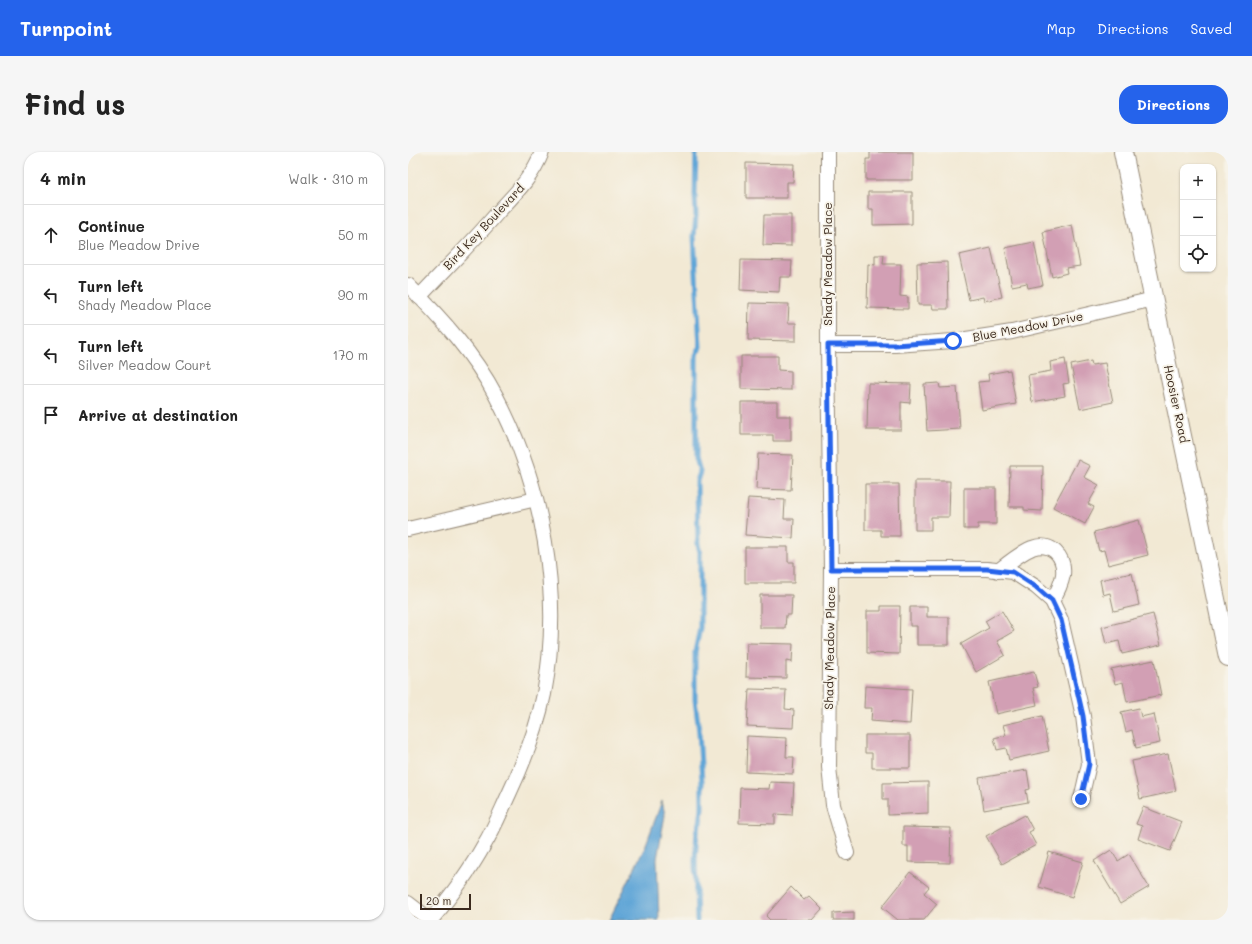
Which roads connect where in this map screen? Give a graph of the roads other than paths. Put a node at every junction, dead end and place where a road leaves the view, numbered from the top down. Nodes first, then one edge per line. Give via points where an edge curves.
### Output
1 (542, 152) edge
2 (828, 152) edge
3 (1123, 152) edge
4 (408, 285) edge
5 (419, 297) junction
6 (1154, 299) junction
7 (828, 345) junction
8 (536, 499) junction
9 (408, 529) edge
10 (831, 569) junction
11 (998, 571) junction
12 (1052, 601) junction
13 (1228, 657) edge
14 (1081, 799) dead end
15 (847, 853) dead end
16 (408, 903) edge
17 (431, 920) edge

1 - 5 street, Bird Key Boulevard via 538,164 527,180
2 - 7 street, Shady Meadow Place
3 - 6 street, Hoosier Road
4 - 5 street
5 - 8 street via 466,349 495,395 527,465
6 - 7 street, Blue Meadow Drive via 1012,332 953,341 895,345
6 - 13 street, Hoosier Road
7 - 10 street, Shady Meadow Place
8 - 9 street
8 - 17 street via 547,547 551,596 550,645 544,694 530,744 493,828 472,866
10 - 11 street
10 - 15 street, Shady Meadow Place via 829,766 833,805
11 - 12 street via 1013,572
11 - 12 street via 1032,548 1047,547 1056,551 1061,560 1063,574
12 - 14 street via 1061,620 1083,716 1089,764
16 - 17 street

